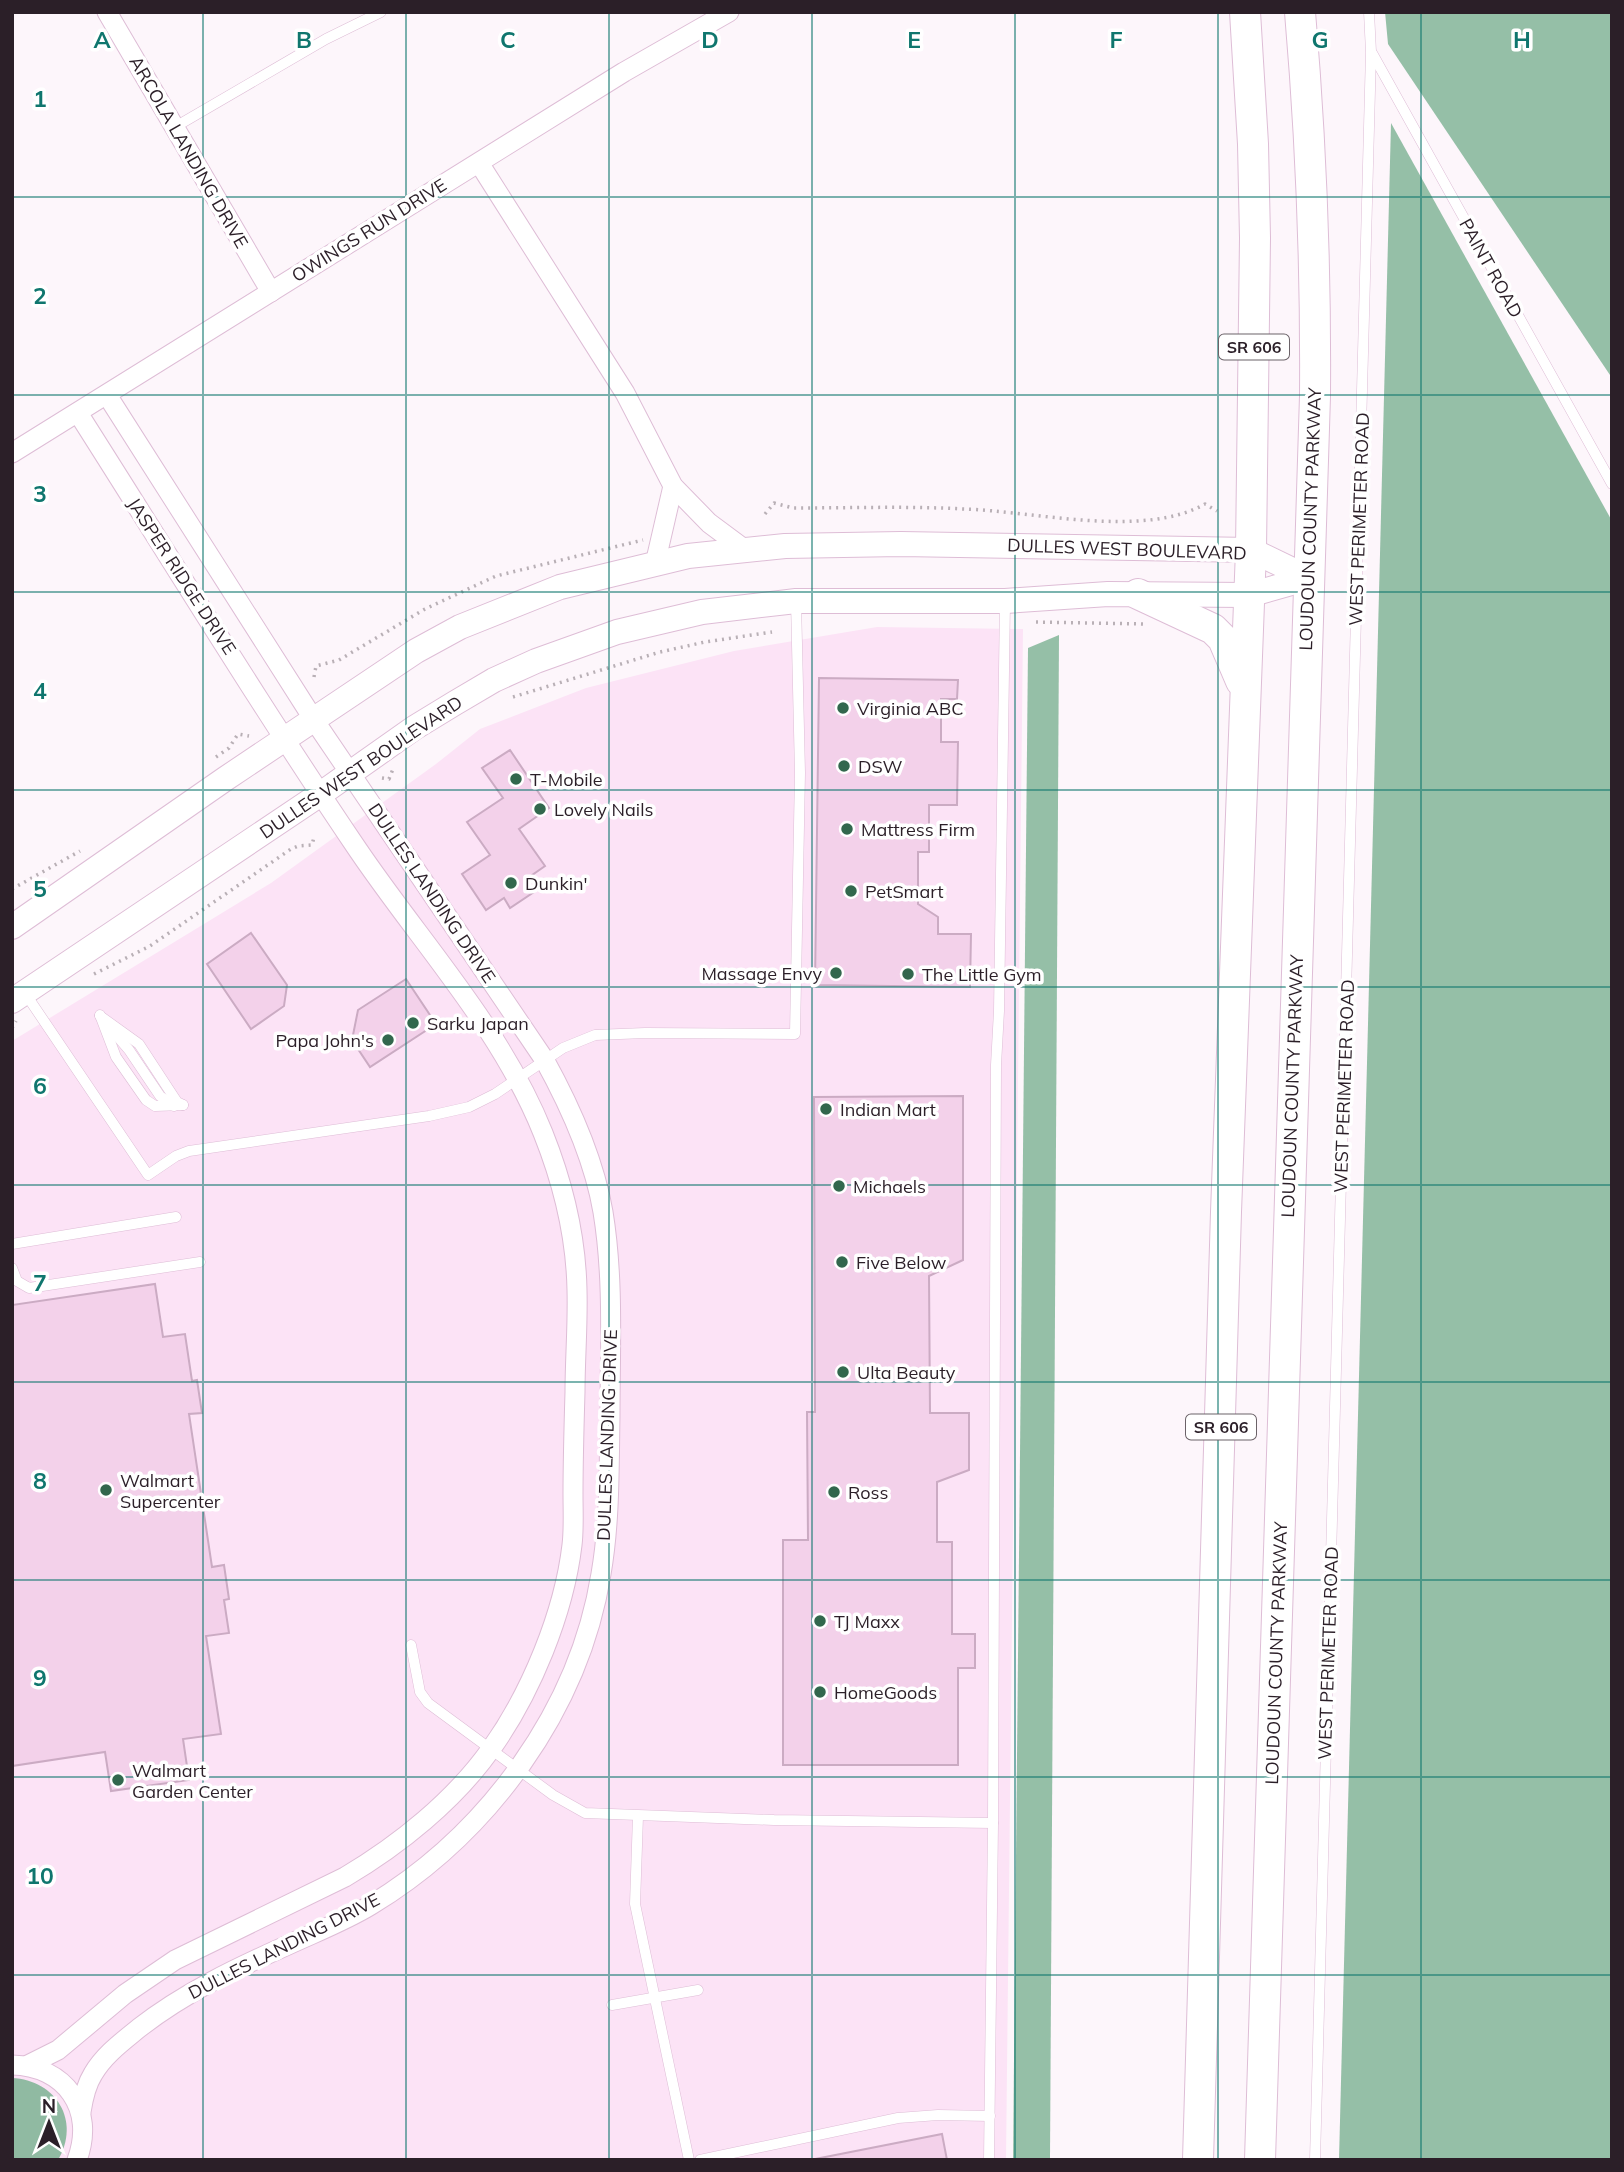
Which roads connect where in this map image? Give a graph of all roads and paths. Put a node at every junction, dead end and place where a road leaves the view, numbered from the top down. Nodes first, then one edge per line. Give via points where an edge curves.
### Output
1 (107, 12) edge
2 (381, 12) edge
3 (729, 12) edge
4 (1245, 12) edge
5 (1300, 12) edge
6 (1369, 12) edge
7 (1371, 52) junction
8 (175, 127) junction
9 (479, 163) junction
10 (271, 292) junction
11 (107, 395) junction
12 (78, 413) junction
13 (12, 453) edge
14 (1612, 484) edge
15 (673, 486) junction
16 (1217, 511) dead end
17 (765, 514) dead end
18 (744, 549) junction
19 (1251, 551) junction
20 (655, 564) junction
21 (1309, 578) junction
22 (1138, 594) junction
23 (1249, 595) junction
24 (796, 601) junction
25 (1005, 601) junction
26 (1035, 622) dead end
27 (1151, 624) dead end
28 (772, 632) dead end
29 (1245, 693) junction
30 (509, 698) dead end
31 (314, 720) junction
32 (248, 736) dead end
33 (286, 739) junction
34 (206, 764) dead end
35 (395, 766) dead end
36 (351, 772) junction
37 (382, 778) dead end
38 (322, 793) junction
39 (314, 836) dead end
40 (88, 846) dead end
41 (12, 889) edge
42 (12, 927) edge
43 (89, 976) dead end
44 (18, 1005) edge
45 (12, 1028) edge
46 (544, 1059) junction
47 (519, 1078) junction
48 (179, 1106) joint
49 (176, 1217) dead end
50 (12, 1244) edge
51 (200, 1262) dead end
52 (12, 1268) edge
53 (411, 1645) dead end
54 (491, 1749) junction
55 (518, 1769) junction
56 (638, 1816) junction
57 (993, 1823) junction
58 (698, 1990) dead end
59 (655, 1997) junction
60 (612, 2006) dead end
61 (20, 2065) edge
62 (80, 2112) junction
63 (990, 2116) junction
64 (83, 2155) edge
65 (689, 2160) edge
66 (700, 2160) edge
67 (989, 2160) edge
68 (1198, 2160) edge
69 (1260, 2160) edge
70 (1315, 2160) edge

1 - 8 street, ARCOLA LANDING DRIVE
2 - 8 lane
3 - 9 street, OWINGS RUN DRIVE
4 - 19 main road, SR 606 via 1255,238
5 - 21 main road, LOUDOUN COUNTY PARKWAY / SR 606 via 1315,263
6 - 7 lane, WEST PERIMETER ROAD
7 - 14 lane, PAINT ROAD
7 - 70 lane, WEST PERIMETER ROAD
8 - 10 street, ARCOLA LANDING DRIVE
9 - 10 street, OWINGS RUN DRIVE
9 - 15 street via 625,394
10 - 11 street, OWINGS RUN DRIVE
11 - 12 street, OWINGS RUN DRIVE
11 - 31 street, JASPER RIDGE DRIVE
12 - 13 street, OWINGS RUN DRIVE
12 - 33 street, JASPER RIDGE DRIVE
15 - 18 street via 709,523
15 - 20 street
16 - 17 path via 1205,504 1178,516 1107,520 967,509 793,508 775,503
18 - 19 street, DULLES WEST BOULEVARD via 863,544
18 - 20 street, DULLES WEST BOULEVARD
19 - 21 street, DULLES WEST BOULEVARD
19 - 23 main road, SR 606
20 - 31 street, DULLES WEST BOULEVARD via 560,587 460,627
21 - 23 street, DULLES WEST BOULEVARD
21 - 69 main road, LOUDOUN COUNTY PARKWAY / SR 606
22 - 23 street, DULLES WEST BOULEVARD
22 - 25 street, DULLES WEST BOULEVARD
22 - 29 main road via 1213,629 1223,639
23 - 29 main road, SR 606
24 - 25 street, DULLES WEST BOULEVARD
24 - 36 street, DULLES WEST BOULEVARD via 676,617 574,646 494,680
24 - 46 lane via 800,773 795,1034 609,1033 582,1039
25 - 57 lane via 996,1065
26 - 27 path
28 - 30 path via 660,652
29 - 68 main road, SR 606
31 - 33 street, DULLES WEST BOULEVARD
31 - 36 street, DULLES LANDING DRIVE
32 - 34 path via 239,734 229,748
33 - 38 street, DULLES LANDING DRIVE
33 - 42 street, DULLES WEST BOULEVARD
35 - 37 path via 389,779
36 - 38 street, DULLES WEST BOULEVARD
36 - 46 street, DULLES LANDING DRIVE
38 - 44 street, DULLES WEST BOULEVARD
38 - 47 street, DULLES LANDING DRIVE
39 - 43 path via 312,845 291,849 150,946
40 - 41 path
44 - 45 path
44 - 47 lane via 148,1175 189,1151 454,1112 483,1101
46 - 47 lane
46 - 55 street, DULLES LANDING DRIVE via 563,1093 588,1158 607,1239 609,1491 601,1576 589,1622 557,1708
47 - 54 street, DULLES LANDING DRIVE via 559,1174 574,1246 572,1544 556,1618 543,1653
48 - 48 lane via 155,1106 146,1100 116,1057 100,1015 160,1096
49 - 50 lane
51 - 52 lane via 29,1288 17,1281
53 - 54 lane via 420,1692 428,1703
54 - 55 lane
54 - 61 street, DULLES LANDING DRIVE via 449,1797 371,1862 175,1960 125,1994 58,2050
55 - 56 lane via 585,1813
55 - 62 street, DULLES LANDING DRIVE via 453,1842 395,1889 369,1906 208,1982 151,2019 107,2055 92,2076
56 - 57 lane
56 - 59 lane via 635,1904
57 - 63 lane
58 - 59 lane
59 - 60 lane
59 - 65 lane
61 - 62 street, DULLES LANDING DRIVE via 46,2071 61,2081
62 - 64 street, DULLES LANDING DRIVE
63 - 66 lane via 898,2118
63 - 67 lane

